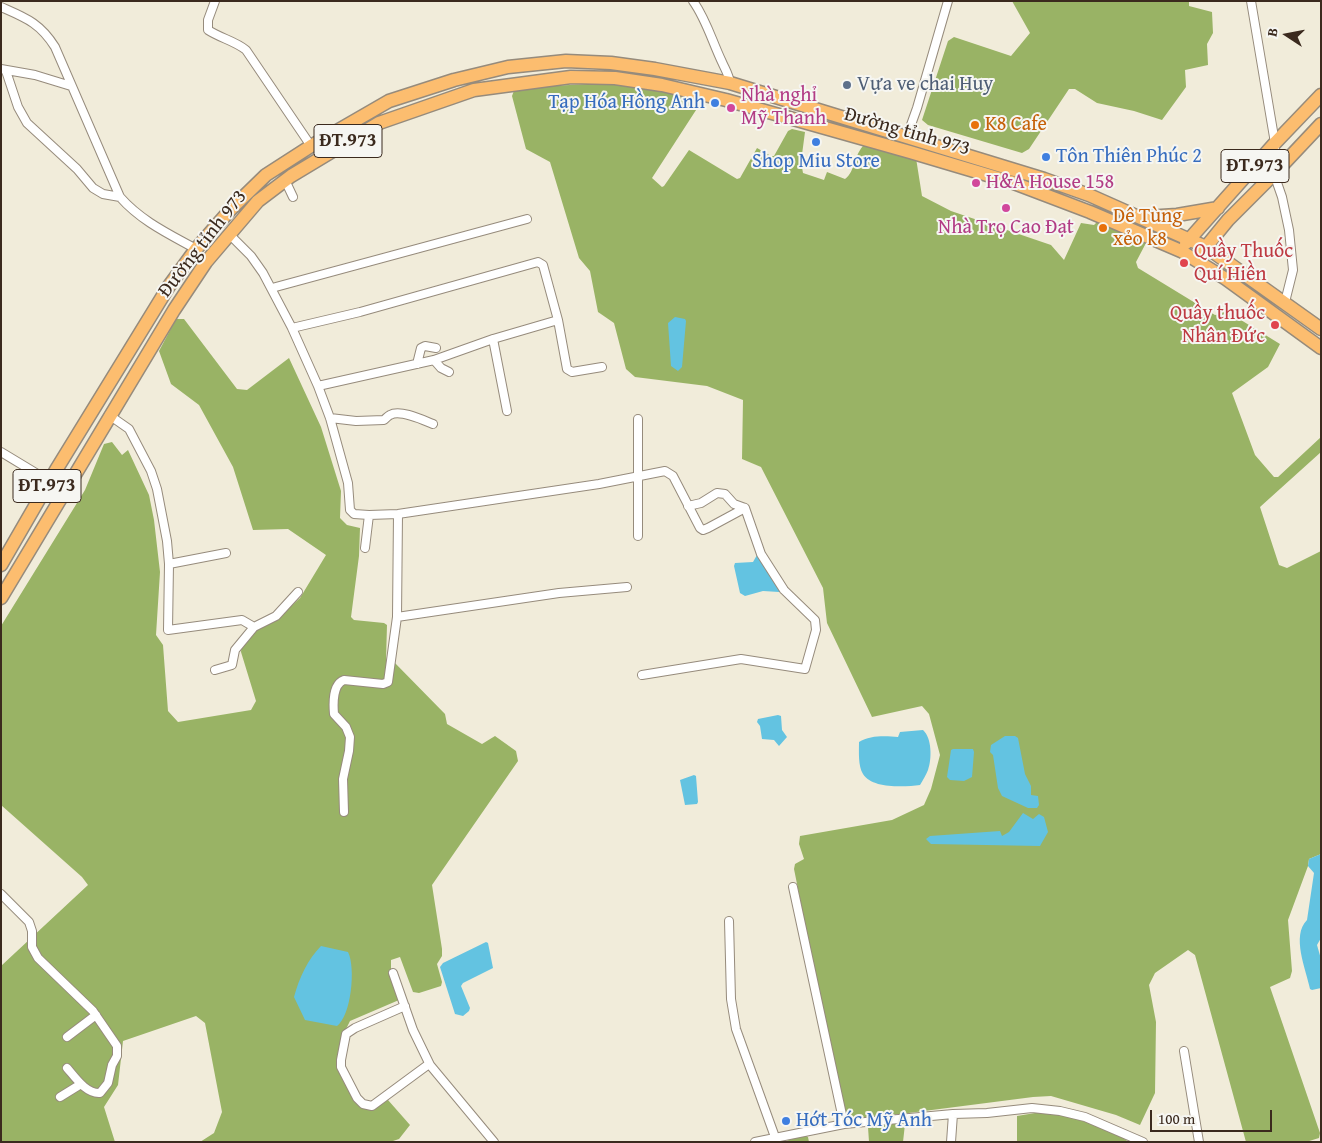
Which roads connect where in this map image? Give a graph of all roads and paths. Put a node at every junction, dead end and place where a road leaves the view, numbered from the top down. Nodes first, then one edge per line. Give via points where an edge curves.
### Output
1 (215, 1) edge
2 (693, 1) edge
3 (948, 1) edge
4 (1251, 1) edge
5 (1, 7) edge
6 (4, 70) edge
7 (730, 83) junction
8 (71, 86) junction
9 (1321, 95) edge
10 (726, 100) junction
11 (1321, 124) edge
12 (910, 137) junction
13 (1275, 143) junction
14 (311, 146) junction
15 (1274, 174) junction
16 (285, 180) junction
17 (120, 197) junction
18 (293, 197) dead end
19 (1218, 208) junction
20 (1143, 217) junction
21 (526, 219) dead end
22 (229, 234) junction
23 (1190, 238) junction
24 (1206, 246) junction
25 (196, 249) junction
26 (1181, 251) junction
27 (1197, 260) junction
28 (272, 288) junction
29 (1285, 302) junction
30 (558, 320) junction
31 (292, 328) junction
32 (1321, 329) edge
33 (493, 339) junction
34 (436, 348) dead end
35 (1321, 348) edge
36 (434, 360) junction
37 (417, 364) junction
38 (602, 367) dead end
39 (449, 372) dead end
40 (318, 386) junction
41 (94, 409) junction
42 (507, 411) dead end
43 (109, 416) junction
44 (330, 418) junction
45 (638, 419) dead end
46 (433, 424) dead end
47 (1, 452) edge
48 (638, 478) junction
49 (49, 481) junction
50 (688, 506) junction
51 (745, 508) junction
52 (398, 514) junction
53 (369, 516) junction
54 (638, 536) dead end
55 (365, 548) dead end
56 (226, 553) dead end
57 (169, 564) junction
58 (1, 565) edge
59 (628, 587) dead end
60 (298, 592) dead end
61 (1, 598) edge
62 (397, 617) junction
63 (254, 627) junction
64 (215, 670) dead end
65 (642, 675) dead end
66 (344, 812) dead end
67 (793, 887) dead end
68 (1, 894) edge
69 (729, 921) dead end
70 (393, 973) dead end
71 (405, 1006) junction
72 (96, 1015) junction
73 (67, 1037) dead end
74 (1184, 1051) dead end
75 (430, 1064) junction
76 (67, 1068) dead end
77 (81, 1084) junction
78 (60, 1097) dead end
79 (953, 1114) junction
80 (844, 1124) junction
81 (775, 1137) junction
82 (494, 1142) edge
83 (755, 1142) edge
84 (952, 1142) edge
85 (1143, 1142) edge
86 (1199, 1142) edge

1 - 14 street via 208,30 246,50
2 - 7 street via 730,76
3 - 12 street
4 - 13 street
5 - 8 street via 27,18 46,33
6 - 8 street
6 - 17 street via 27,123 93,188 103,194
7 - 10 main road
7 - 12 main road, Đường tỉnh 973 / ĐT.973
7 - 14 main road, Đường tỉnh 973 / ĐT.973 via 611,63 566,61 508,67 389,101
8 - 17 street
9 - 13 main road, ĐT.973
10 - 16 main road, Đường tỉnh 973 / ĐT.973 via 615,78 571,77 474,90 379,123
10 - 26 main road, Đường tỉnh 973 / ĐT.973 via 1011,182
11 - 15 main road, ĐT.973
12 - 20 main road, Đường tỉnh 973 / ĐT.973 via 1053,182
13 - 15 street
13 - 19 main road, ĐT.973
14 - 25 main road, Đường tỉnh 973 / ĐT.973 via 266,175
15 - 24 main road, ĐT.973
15 - 29 street via 1289,230 1291,253 1292,270
16 - 18 street
16 - 22 main road, Đường tỉnh 973 / ĐT.973 via 258,201
17 - 25 street via 156,227
19 - 20 main road, ĐT.973
19 - 23 main road, ĐT.973
20 - 23 main road, Đường tỉnh 973 / ĐT.973
21 - 28 street
22 - 28 street via 251,256
22 - 43 main road, Đường tỉnh 973 / ĐT.973 via 174,310
23 - 24 main road, Đường tỉnh 973 / ĐT.973
23 - 26 main road, ĐT.973
24 - 27 main road, ĐT.973
24 - 29 main road, Đường tỉnh 973
25 - 41 main road, Đường tỉnh 973 / ĐT.973 via 169,286
26 - 27 main road, Đường tỉnh 973 / ĐT.973
27 - 35 main road, Đường tỉnh 973
28 - 31 street
29 - 32 main road, Đường tỉnh 973
30 - 31 street via 543,265 538,262
30 - 33 street
30 - 38 street via 567,369 572,372
31 - 40 street
33 - 36 street
33 - 42 street
34 - 37 street via 421,348
36 - 37 street
36 - 39 street
37 - 40 street
40 - 44 street
41 - 43 main road
41 - 49 main road, Đường tỉnh 973 / ĐT.973
43 - 57 street via 129,429 151,471 163,514
43 - 61 main road, Đường tỉnh 973 / ĐT.973
44 - 46 street via 384,420 390,414 406,414
44 - 53 street via 348,482 350,510 357,516
45 - 48 street
47 - 49 street
48 - 50 street via 669,472
48 - 52 street
48 - 54 street
49 - 58 main road, Đường tỉnh 973 / ĐT.973
50 - 51 street via 701,503 717,493 725,494 734,504
50 - 51 street via 703,530
51 - 65 street via 761,554 784,590 815,620 816,630 805,669 741,659
52 - 53 street
52 - 62 street
53 - 55 street
56 - 57 street
57 - 63 street via 168,630 242,620
59 - 62 street via 559,593
60 - 63 street via 276,616
62 - 66 street via 388,682 344,680 338,682 336,689 334,714 350,737 343,779
63 - 64 street via 234,650 232,666
67 - 80 street
68 - 72 street via 29,922 32,947 38,958
69 - 81 street via 731,999 736,1029
70 - 71 street
71 - 75 street
71 - 75 street via 346,1034 341,1067 357,1098 372,1106
72 - 73 street
72 - 77 street via 117,1046 117,1056 108,1082 100,1093 94,1093
74 - 86 street
75 - 82 street
76 - 77 street
77 - 78 street
79 - 80 street
79 - 84 street
79 - 85 street via 1040,1108 1085,1117
80 - 81 street
81 - 83 street

